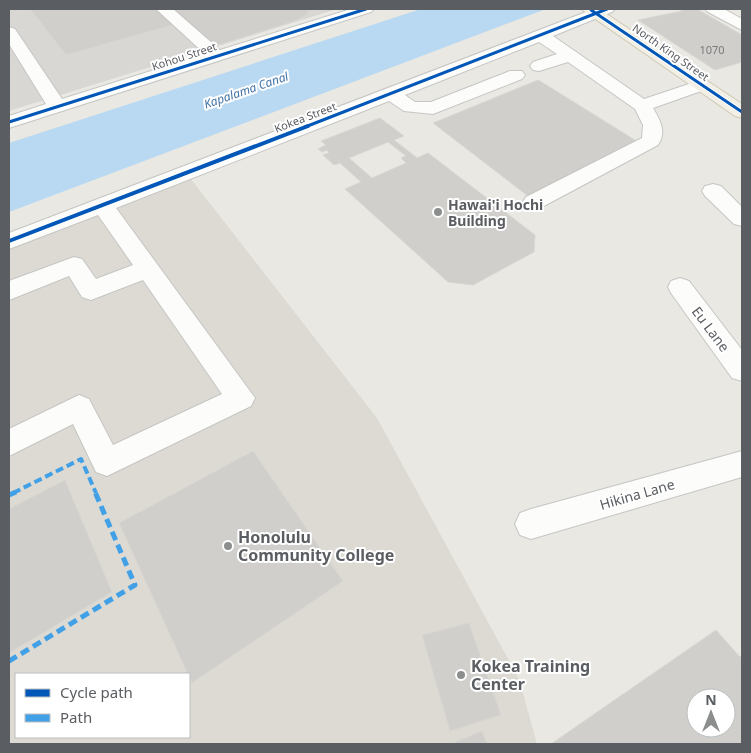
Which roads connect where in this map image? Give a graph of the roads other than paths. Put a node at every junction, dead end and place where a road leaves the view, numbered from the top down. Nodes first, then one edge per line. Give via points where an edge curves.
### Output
1 (164, 9) edge
2 (366, 9) edge
3 (713, 9) edge
4 (597, 10) edge
5 (327, 14) edge
6 (742, 25) edge
7 (9, 32) edge
8 (540, 35) junction
9 (217, 56) junction
10 (569, 56) junction
11 (539, 66) dead end
12 (516, 75) dead end
13 (701, 84) junction
14 (392, 94) junction
15 (57, 106) junction
16 (642, 106) junction
17 (742, 112) edge
18 (10, 120) edge
19 (713, 191) dead end
20 (534, 202) dead end
21 (102, 205) junction
22 (742, 219) edge
23 (9, 241) edge
24 (148, 268) junction
25 (680, 287) dead end
26 (9, 292) edge
27 (742, 370) edge
28 (9, 443) edge
29 (742, 464) edge
30 (531, 524) dead end

1 - 9 street
2 - 5 street, Kohou Street
3 - 6 street
4 - 8 street, Kokea Street
4 - 13 main road, North King Street
5 - 9 street, Kohou Street
7 - 15 street
8 - 10 street
8 - 14 street, Kokea Street
9 - 15 street, Kohou Street
10 - 11 street
10 - 16 street
12 - 14 street via 433,108 411,107
13 - 16 street
13 - 17 main road, North King Street
14 - 21 street, Kokea Street
15 - 18 street, Kohou Street
16 - 20 street via 653,125 651,141
19 - 22 street
21 - 23 street, Kokea Street
21 - 24 street
24 - 26 street via 91,291 74,265
24 - 28 street via 240,398 107,463 79,407
25 - 27 street, Eu Lane
29 - 30 street, Hikina Lane

